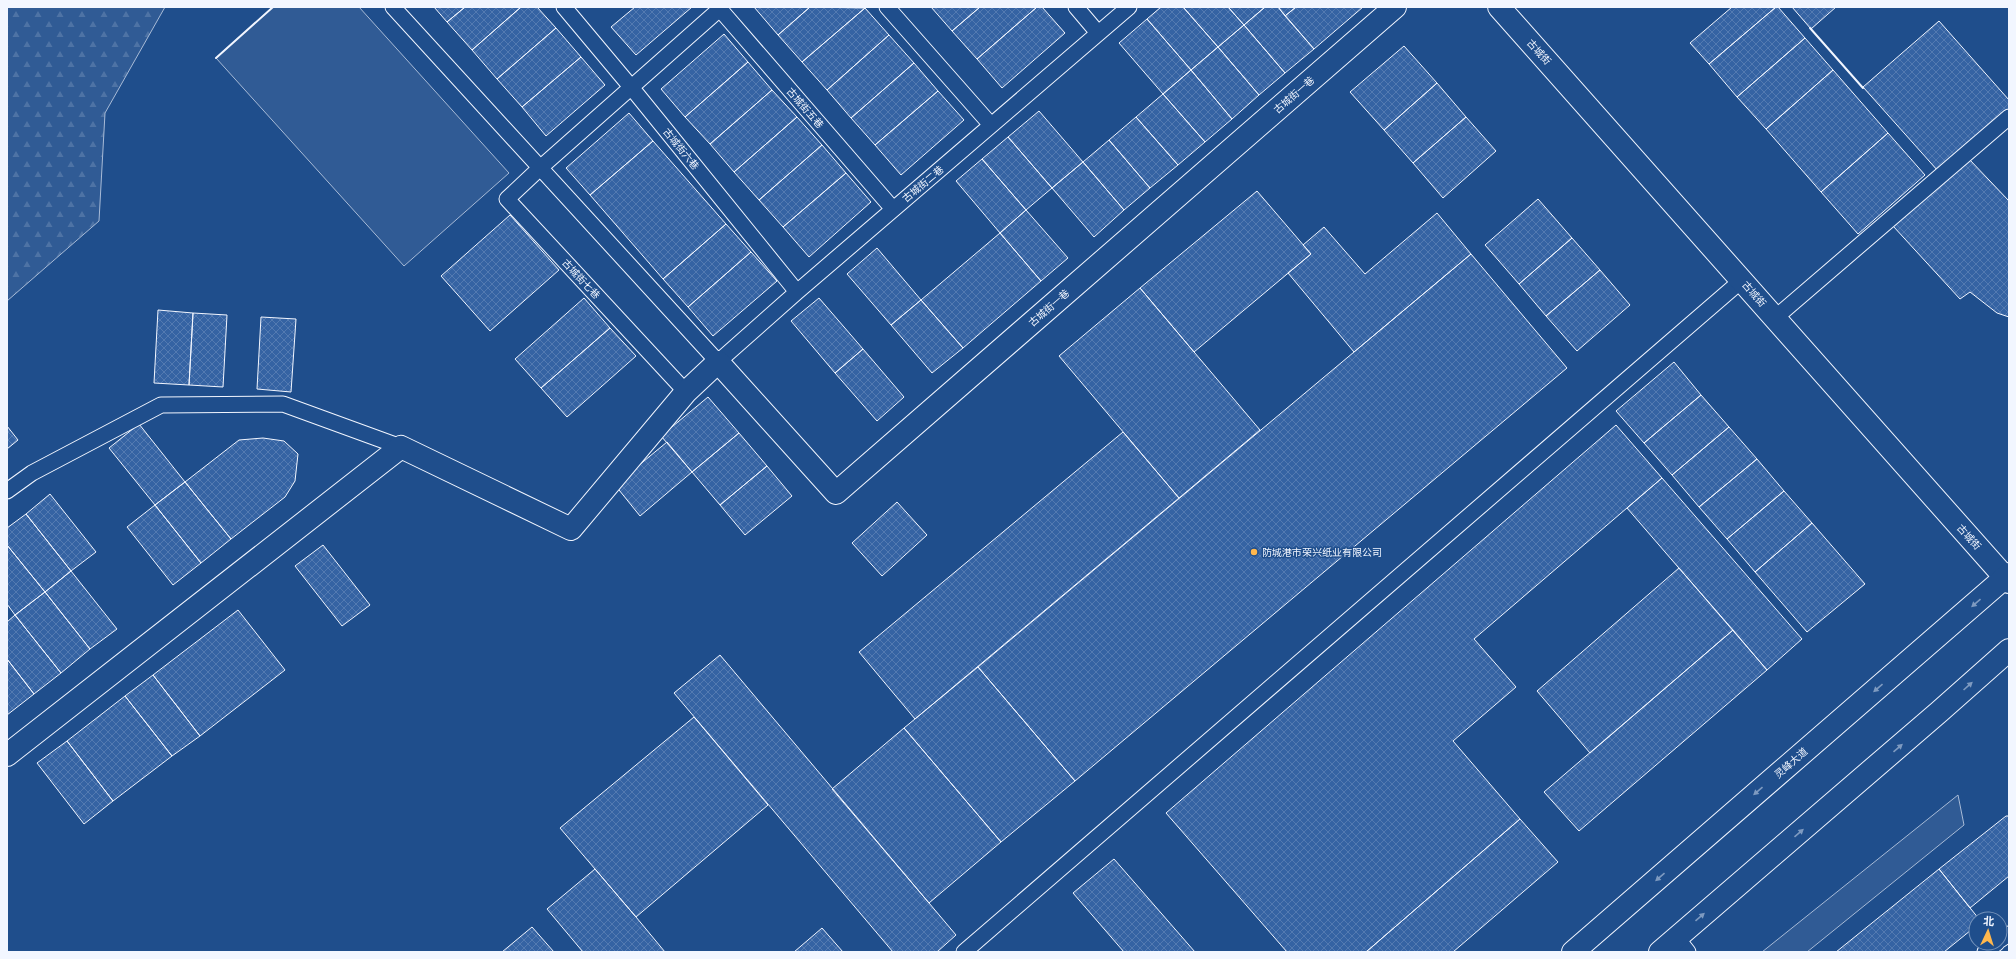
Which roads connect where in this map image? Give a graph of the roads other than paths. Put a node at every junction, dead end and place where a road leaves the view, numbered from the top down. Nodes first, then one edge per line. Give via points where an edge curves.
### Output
1 (393, 7) edge
2 (564, 7) edge
3 (888, 7) edge
4 (1076, 7) edge
5 (1129, 7) edge
6 (1395, 7) edge
7 (1499, 7) edge
8 (720, 8) edge
9 (1098, 33) junction
10 (631, 87) junction
11 (2009, 117) edge
12 (991, 125) junction
13 (540, 168) junction
14 (893, 209) junction
15 (1742, 280) junction
16 (797, 292) junction
17 (1775, 318) junction
18 (718, 362) junction
19 (686, 392) junction
20 (401, 447) junction
21 (7, 491) edge
22 (2008, 578) edge
23 (2009, 650) edge
24 (7, 755) edge
25 (1682, 945) edge
26 (964, 952) edge
27 (1573, 952) edge
28 (1660, 952) edge

1 - 13 lane
2 - 10 lane, 古城街六巷
3 - 12 lane
4 - 9 lane
5 - 9 lane, 古城街二巷
6 - 18 street, 古城街一巷 via 836,493
7 - 15 street, 古城街
8 - 10 lane
8 - 14 lane, 古城街五巷
9 - 12 lane, 古城街二巷
10 - 13 lane
10 - 16 lane, 古城街六巷
11 - 17 lane
12 - 14 lane, 古城街二巷
13 - 18 lane
13 - 19 lane, 古城街七巷 via 507,199
14 - 16 lane, 古城街二巷
15 - 17 street, 古城街
15 - 26 lane
16 - 18 lane, 古城街二巷
17 - 22 street, 古城街
18 - 19 street
19 - 20 street via 571,529
20 - 21 lane via 284,404 161,405 32,472
20 - 24 street
22 -> 27 street, 灵峰大道
25 -> 23 street
25 - 28 street

